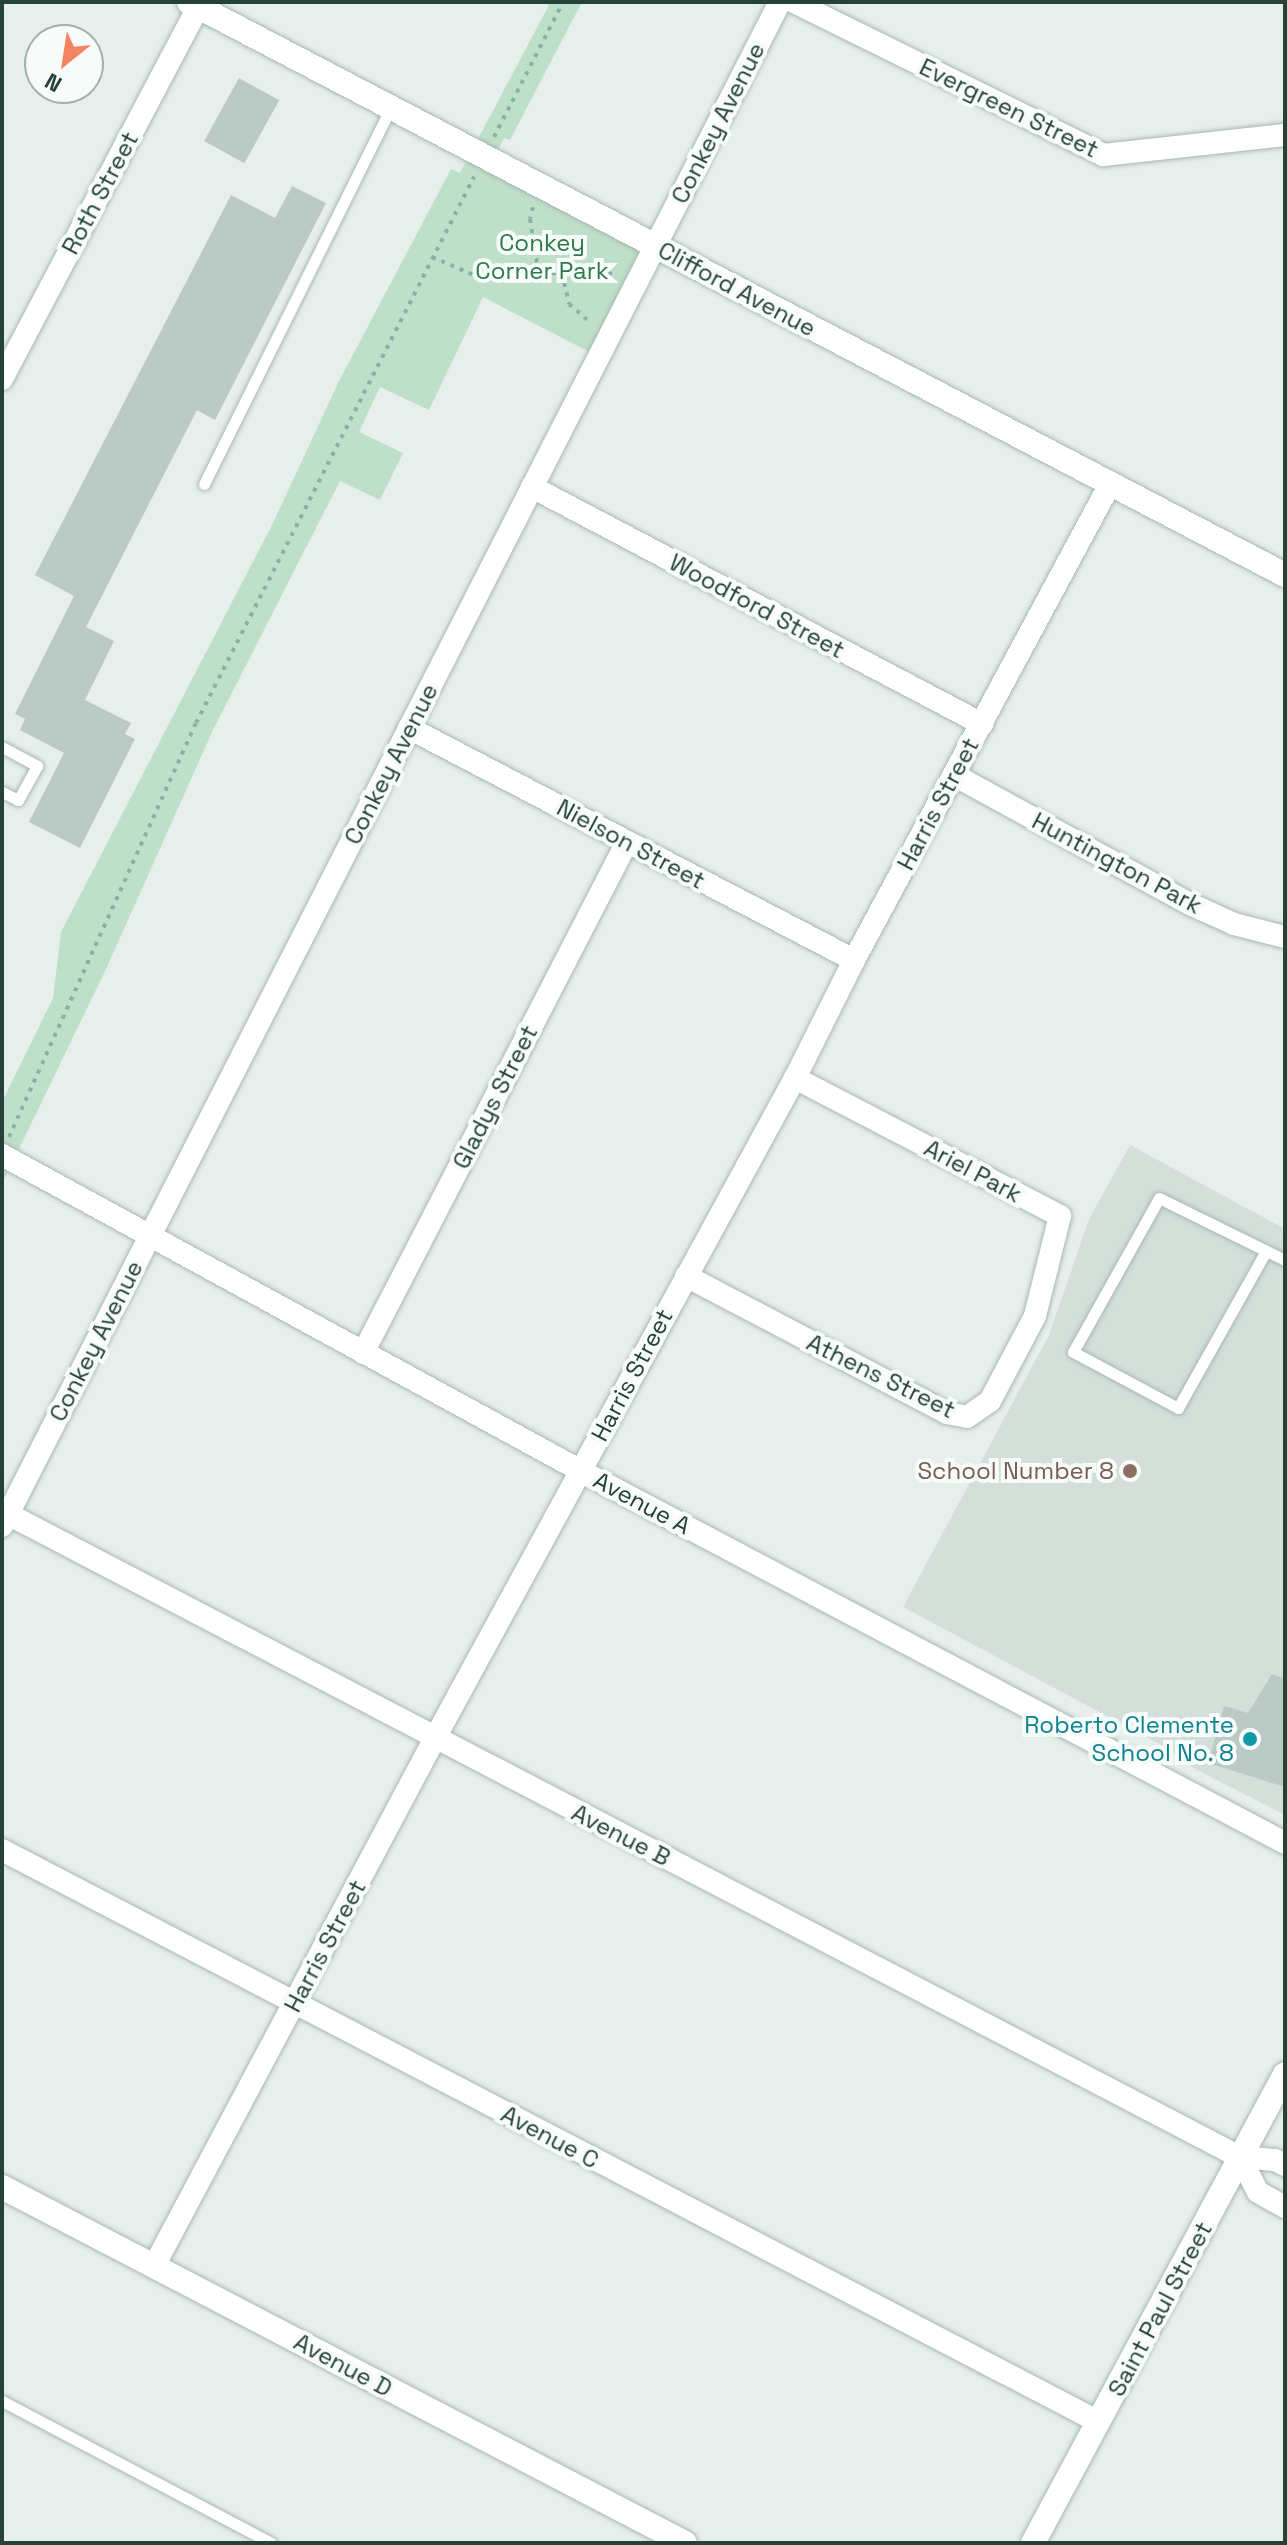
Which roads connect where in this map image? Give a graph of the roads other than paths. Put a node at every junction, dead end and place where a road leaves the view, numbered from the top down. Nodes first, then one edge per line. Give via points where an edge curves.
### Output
1 (780, 2) edge
2 (794, 2) edge
3 (193, 4) edge
4 (391, 107) junction
5 (1285, 135) edge
6 (656, 246) junction
7 (2, 379) edge
8 (204, 484) dead end
9 (1110, 484) junction
10 (532, 487) junction
11 (1285, 575) edge
12 (982, 724) junction
13 (409, 728) junction
14 (2, 747) edge
15 (954, 775) junction
16 (2, 792) edge
17 (627, 842) junction
18 (1285, 937) edge
19 (854, 960) junction
20 (795, 1078) junction
21 (5, 1147) edge
22 (149, 1237) junction
23 (1266, 1251) junction
24 (1285, 1260) edge
25 (686, 1276) junction
26 (1035, 1316) joint
27 (363, 1353) junction
28 (581, 1471) junction
29 (4, 1517) edge
30 (435, 1738) junction
31 (1285, 1843) edge
32 (2, 1850) edge
33 (295, 2002) junction
34 (1285, 2074) edge
35 (1240, 2157) junction
36 (1285, 2165) edge
37 (2, 2187) edge
38 (1285, 2207) edge
39 (154, 2266) junction
40 (2, 2401) edge
41 (1099, 2422) junction
42 (271, 2543) edge
43 (685, 2543) edge
44 (1033, 2543) edge

1 - 6 street, Conkey Avenue
2 - 5 street, Evergreen Street via 1103,155
3 - 4 main road, Clifford Avenue
3 - 7 street, Roth Street
4 - 6 main road, Clifford Avenue
4 - 8 lane
6 - 9 main road, Clifford Avenue
6 - 10 street, Conkey Avenue
9 - 11 main road, Clifford Avenue
9 - 12 street, Harris Street
10 - 12 street, Woodford Street
10 - 13 street, Conkey Avenue
12 - 15 street, Harris Street
13 - 17 street, Nielson Street
13 - 22 street, Conkey Avenue
14 - 16 lane via 37,766 18,800
15 - 18 street, Huntington Park via 1190,904 1234,924
15 - 19 street, Harris Street
17 - 19 street, Nielson Street
17 - 27 street, Gladys Street
19 - 20 street, Harris Street
20 - 25 street, Harris Street
20 - 26 street, Ariel Park via 1060,1216
21 - 22 street, Avenue A
22 - 27 street, Avenue A
22 - 29 street, Conkey Avenue
23 - 23 lane via 1159,1198 1073,1352 1178,1408
23 - 24 lane
25 - 26 street, Athens Street via 960,1417 990,1401
25 - 28 street, Harris Street
27 - 28 street, Avenue A
28 - 30 street, Harris Street
28 - 31 street, Avenue A
29 - 30 street, Avenue B
30 - 33 street, Harris Street
30 - 35 street, Avenue B
32 - 33 street, Avenue C
33 - 39 street, Harris Street
33 - 41 street, Avenue C
34 - 35 main road, Saint Paul Street
35 - 36 street
35 - 38 street via 1258,2192
35 - 41 main road, Saint Paul Street
37 - 39 main road, Avenue D
39 - 43 main road, Avenue D
40 - 42 lane
41 - 44 main road, Saint Paul Street

